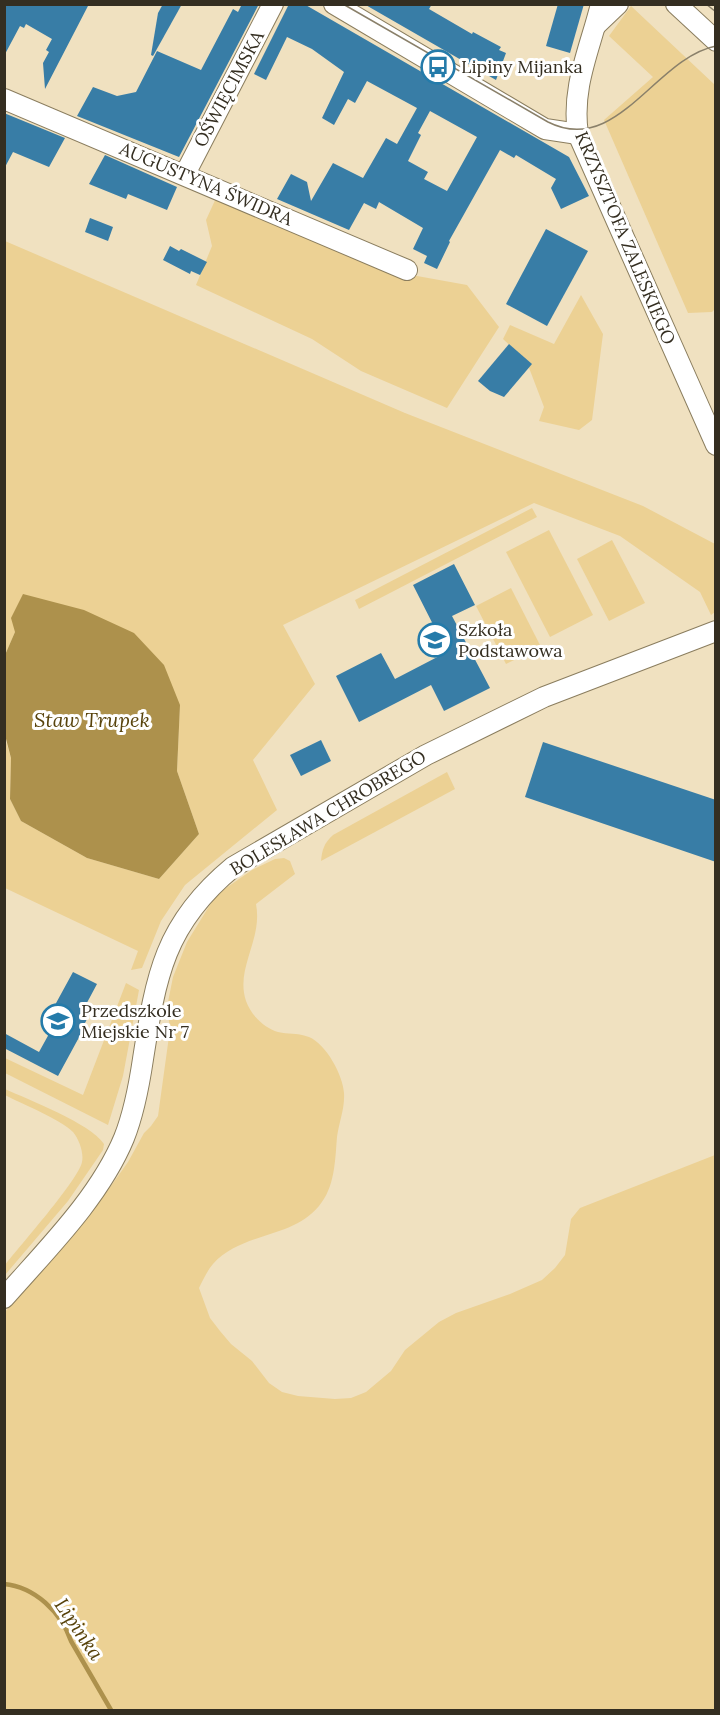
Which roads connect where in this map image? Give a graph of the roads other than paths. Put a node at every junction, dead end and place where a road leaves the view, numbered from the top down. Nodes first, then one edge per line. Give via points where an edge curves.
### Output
1 (273, 4) edge
2 (334, 4) edge
3 (601, 4) edge
4 (618, 4) edge
5 (676, 4) edge
6 (596, 25) junction
7 (716, 41) edge
8 (4, 99) edge
9 (578, 134) junction
10 (184, 174) junction
11 (407, 270) dead end
12 (716, 445) edge
13 (716, 631) edge
14 (4, 1298) edge

1 - 10 street, OŚWIĘCIMSKA
2 - 9 street via 545,129
3 - 6 street, KRZYSZTOFA ZALESKIEGO
4 - 6 street, KRZYSZTOFA ZALESKIEGO
5 - 7 street
6 - 9 street, KRZYSZTOFA ZALESKIEGO via 580,72
8 - 10 street, AUGUSTYNA ŚWIDRA
9 - 12 street, KRZYSZTOFA ZALESKIEGO
10 - 11 street, AUGUSTYNA ŚWIDRA
13 - 14 street, BOLESŁAWA CHROBREGO via 544,697 426,755 233,867 216,881 180,925 163,963 130,1122 114,1160 90,1196

